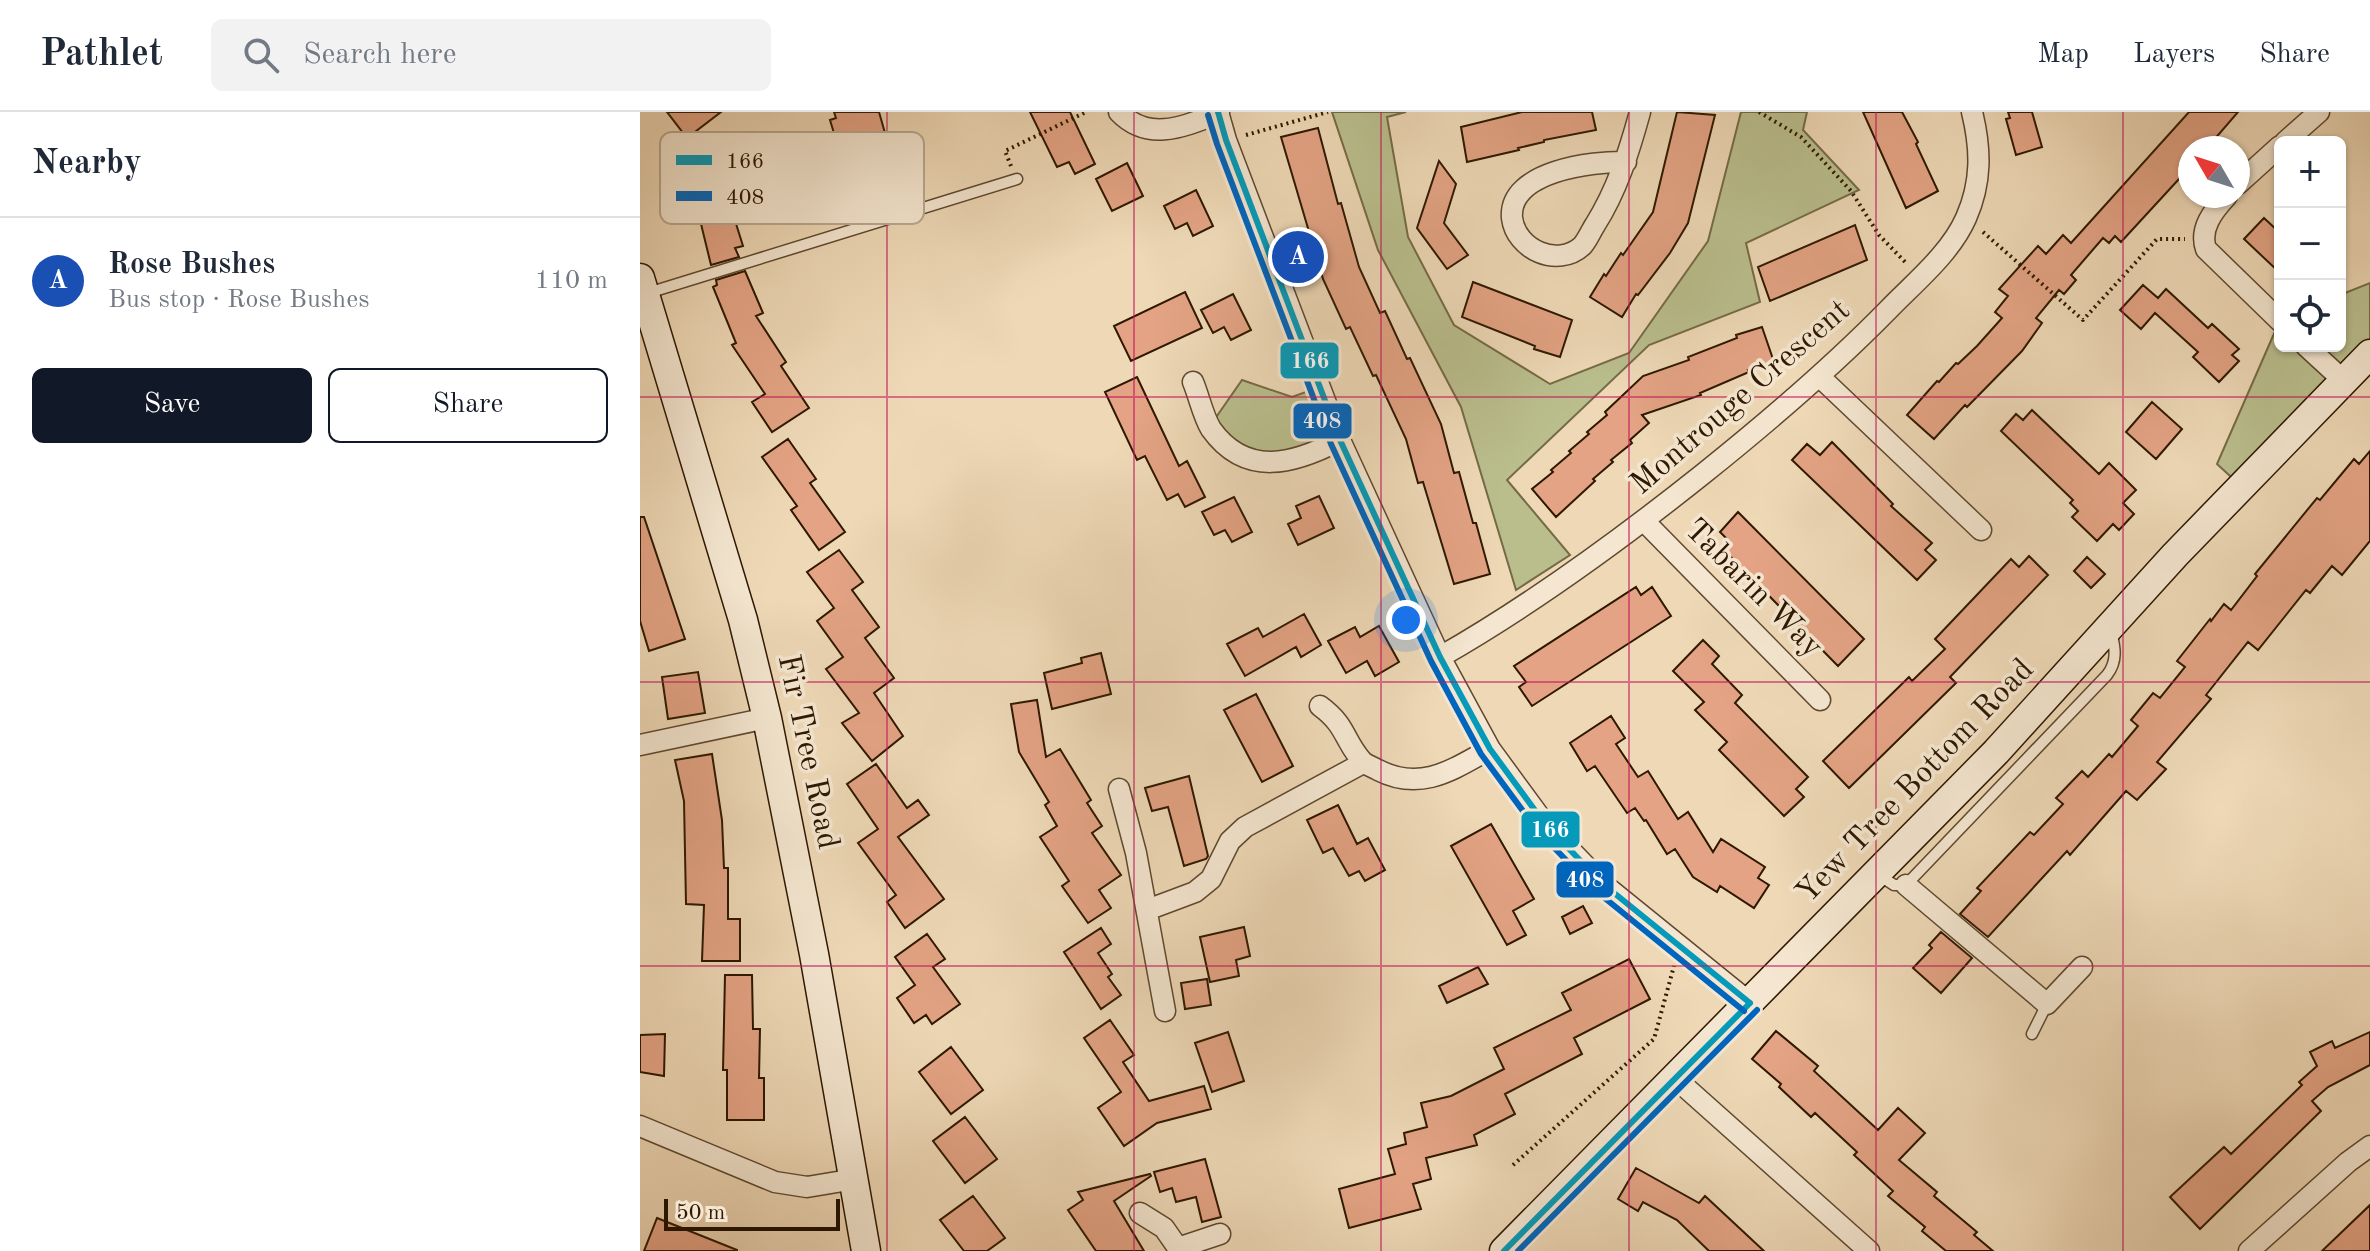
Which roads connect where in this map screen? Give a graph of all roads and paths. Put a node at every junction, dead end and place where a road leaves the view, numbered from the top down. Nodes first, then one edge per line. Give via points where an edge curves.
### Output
1 (1086, 112) edge
2 (1119, 112) edge
3 (1328, 112) edge
4 (1640, 112) edge
5 (1759, 112) edge
6 (1972, 112) edge
7 (2319, 112) edge
8 (1218, 113) edge
9 (2292, 136) edge
10 (1226, 140) junction
11 (2274, 151) edge
12 (1626, 162) junction
13 (2250, 173) edge
14 (1017, 179) joint
15 (924, 205) edge
16 (2218, 208) edge
17 (1966, 217) junction
18 (856, 224) edge
19 (2202, 239) junction
20 (1920, 278) junction
21 (642, 284) edge
22 (2274, 315) edge
23 (2313, 352) edge
24 (2370, 354) edge
25 (1820, 377) junction
26 (2344, 381) junction
27 (1193, 382) dead end
28 (1340, 440) junction
29 (1644, 521) junction
30 (1981, 530) dead end
31 (2110, 625) junction
32 (1440, 657) junction
33 (1820, 700) dead end
34 (1320, 706) dead end
35 (767, 718) junction
36 (640, 745) edge
37 (1490, 749) junction
38 (1363, 763) junction
39 (1119, 789) dead end
40 (1878, 874) junction
41 (1906, 885) junction
42 (1147, 910) junction
43 (1680, 945) junction
44 (2082, 967) dead end
45 (1750, 1003) junction
46 (2047, 1004) junction
47 (1165, 1011) dead end
48 (2032, 1034) dead end
49 (1675, 1078) junction
50 (640, 1126) edge
51 (2370, 1146) edge
52 (1513, 1165) dead end
53 (855, 1179) junction
54 (1140, 1213) dead end
55 (1220, 1234) dead end
56 (1179, 1250) edge
57 (866, 1251) edge
58 (1504, 1251) edge
59 (1869, 1251) edge
60 (2249, 1251) edge

1 - 14 path via 1005,151
2 - 8 street via 1142,129 1165,131
3 - 10 path
4 - 12 street
5 - 20 path via 1801,137
6 - 17 street, Montrouge Crescent via 1980,142 1979,173
7 - 9 street
8 - 10 street
10 - 28 street
11 - 13 street
12 - 12 street via 1582,246 1561,257 1539,253 1519,238 1512,216 1519,194 1535,179 1599,161
14 - 15 lane
16 - 19 street
17 - 19 path via 2083,320 2157,239
17 - 20 street, Montrouge Crescent
18 - 21 lane
19 - 22 street
20 - 25 street, Montrouge Crescent
21 - 35 main road, Fir Tree Road via 739,605
23 - 26 street
24 - 26 main road, Yew Tree Bottom Road
25 - 29 street, Montrouge Crescent
25 - 30 street
26 - 31 main road, Yew Tree Bottom Road
27 - 28 street via 1210,426 1228,448 1255,461 1280,463
28 - 32 street
29 - 32 street, Montrouge Crescent via 1543,594
29 - 33 street, Tabarin Way
31 - 40 main road, Yew Tree Bottom Road
31 - 41 lane via 2114,666
32 - 37 street
34 - 38 street via 1338,719
35 - 36 street
35 - 53 main road, Fir Tree Road
37 - 38 street via 1419,781 1390,776
37 - 43 street via 1545,824 1603,884
38 - 42 street via 1245,827 1230,841 1211,879 1195,892
39 - 42 street
40 - 41 lane via 1894,885
40 - 45 main road, Yew Tree Bottom Road
41 - 46 street
42 - 47 street
43 - 45 street
43 - 52 path via 1654,1039
44 - 46 street
45 - 49 main road, Yew Tree Bottom Road
46 - 48 lane
49 - 58 main road, Yew Tree Bottom Road
49 - 59 street
50 - 53 street via 775,1182 807,1187
51 - 60 street
53 - 57 main road, Fir Tree Road
54 - 56 street via 1164,1228
55 - 56 street

